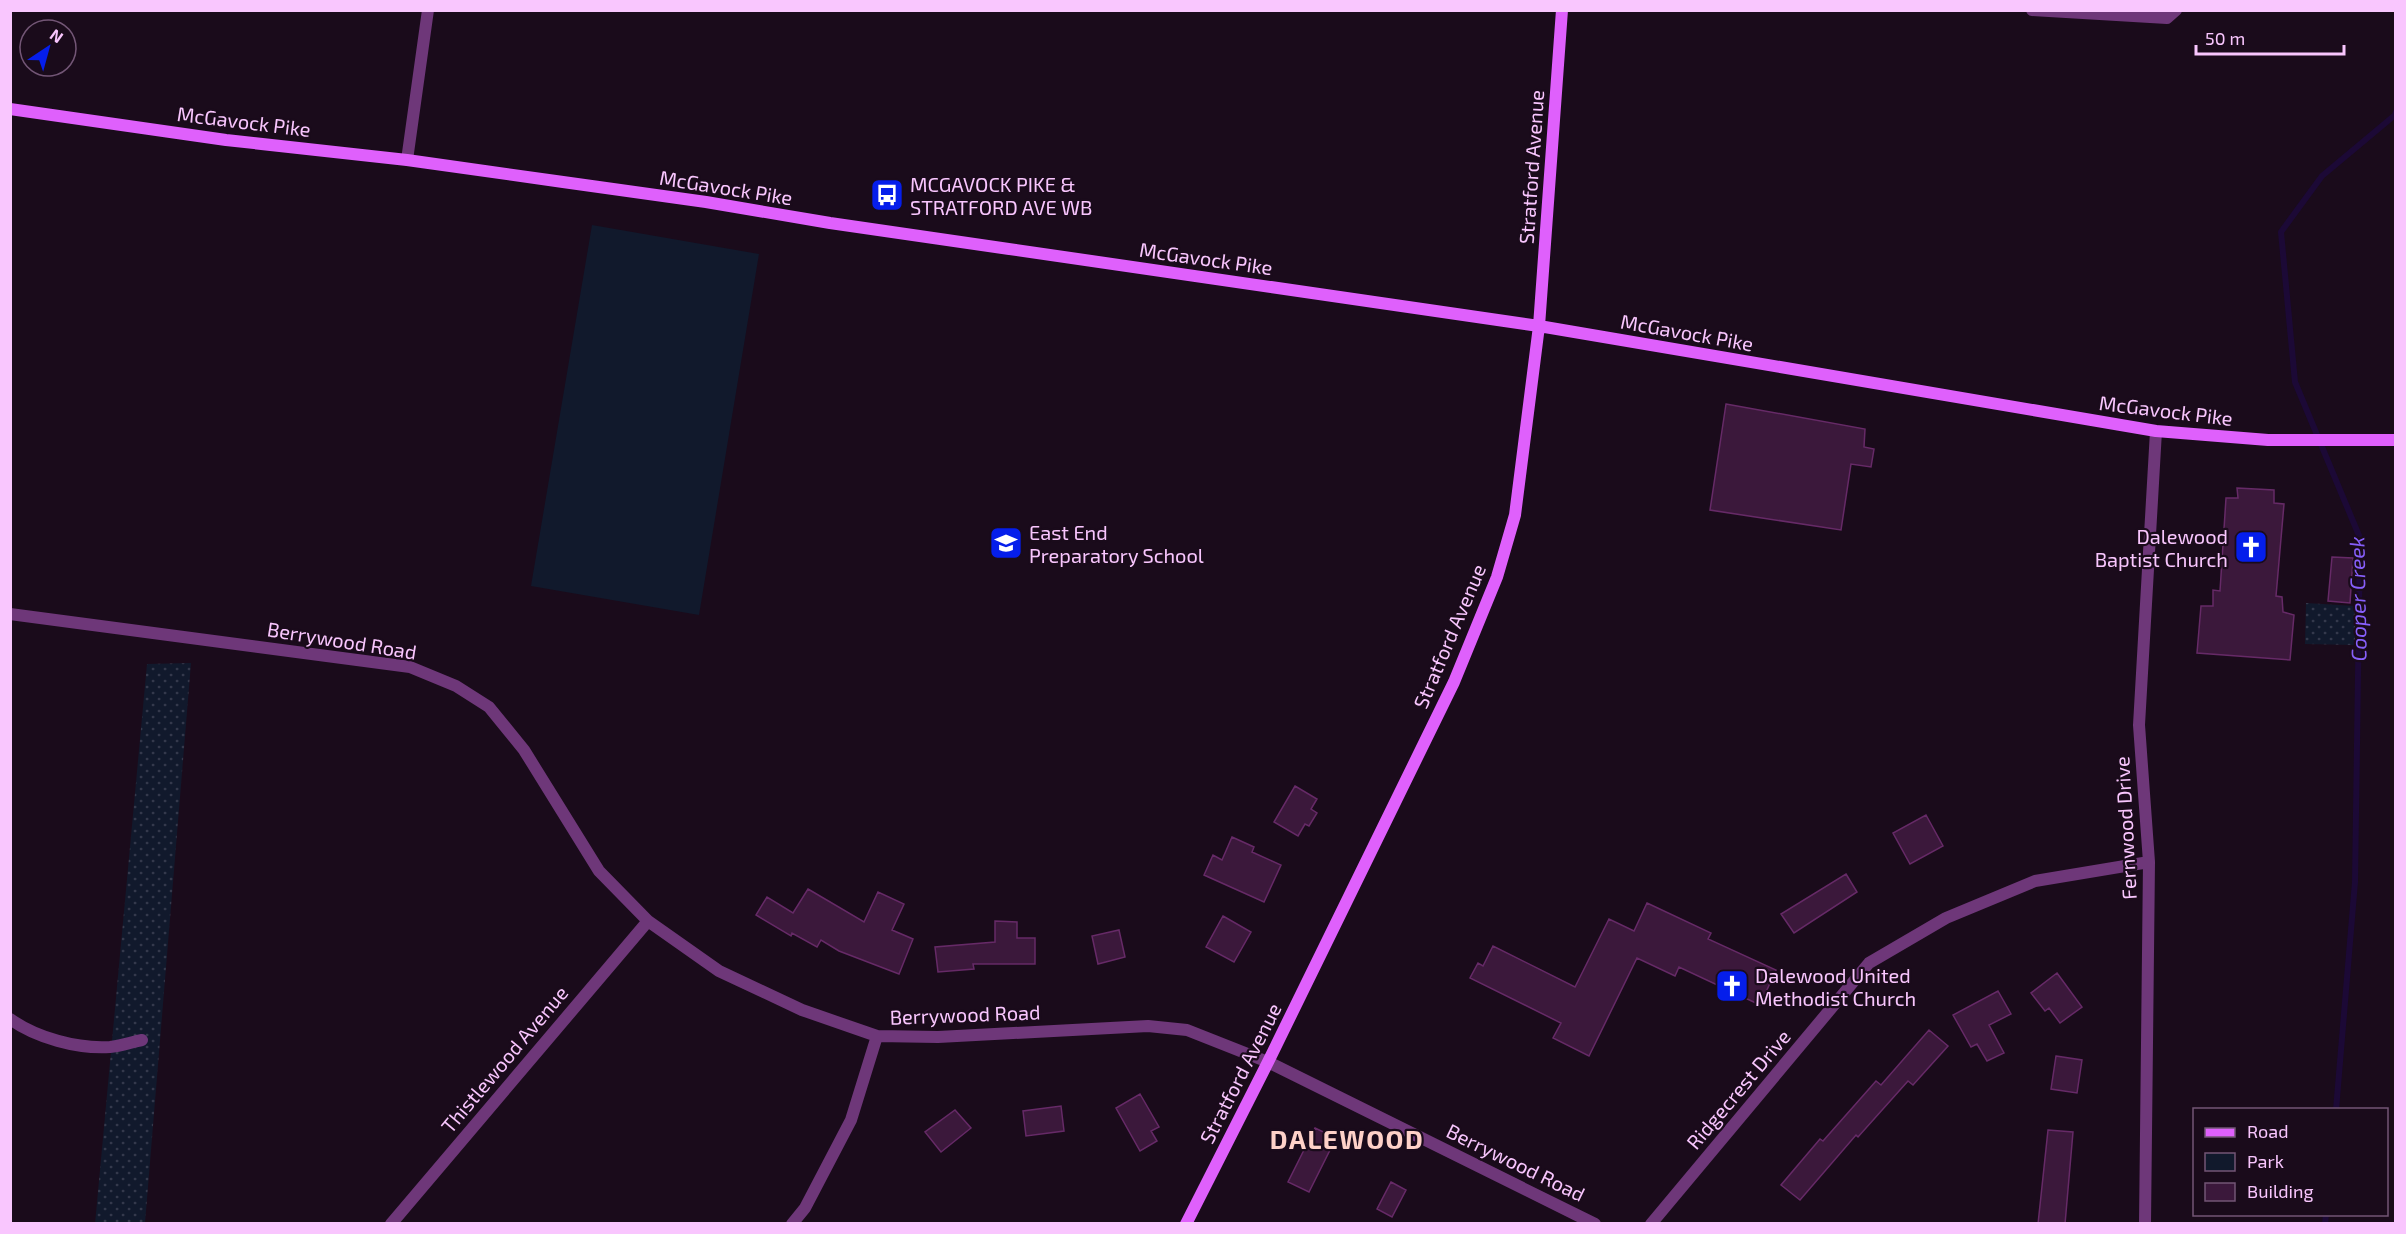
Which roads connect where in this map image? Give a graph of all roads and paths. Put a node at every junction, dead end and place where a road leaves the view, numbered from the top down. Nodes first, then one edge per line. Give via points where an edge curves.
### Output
1 (428, 10) edge
2 (1562, 10) edge
3 (2032, 10) edge
4 (2175, 10) edge
5 (10, 109) edge
6 (407, 159) junction
7 (1539, 326) junction
8 (2156, 431) junction
9 (2396, 440) edge
10 (10, 614) edge
11 (2149, 862) junction
12 (648, 921) junction
13 (10, 1019) edge
14 (877, 1036) junction
15 (142, 1040) dead end
16 (1268, 1062) junction
17 (391, 1224) edge
18 (792, 1224) edge
19 (1186, 1224) edge
20 (1595, 1224) edge
21 (1651, 1224) edge
22 (2145, 1224) edge

1 - 6 street
2 - 7 street, Stratford Avenue
3 - 4 street via 2167,18
5 - 6 street, McGavock Pike via 226,140
6 - 7 street, McGavock Pike
7 - 8 street, McGavock Pike
7 - 16 street, Stratford Avenue via 1515,515 1497,577 1454,682
8 - 9 street, McGavock Pike via 2268,440
8 - 11 street, Fernwood Drive via 2139,725
10 - 12 street, Berrywood Road via 410,667 456,686 489,707 524,750 599,871
11 - 21 street, Ridgecrest Drive via 2035,881 1946,918 1869,963
11 - 22 street, Fernwood Drive
12 - 14 street, Berrywood Road via 719,971 802,1010
12 - 17 street, Thistlewood Avenue
13 - 15 street via 21,1027 72,1045 109,1047
14 - 16 street, Berrywood Road via 938,1037 1148,1026 1187,1030
14 - 18 street via 851,1120 805,1208
16 - 19 street, Stratford Avenue
16 - 20 street, Berrywood Road

